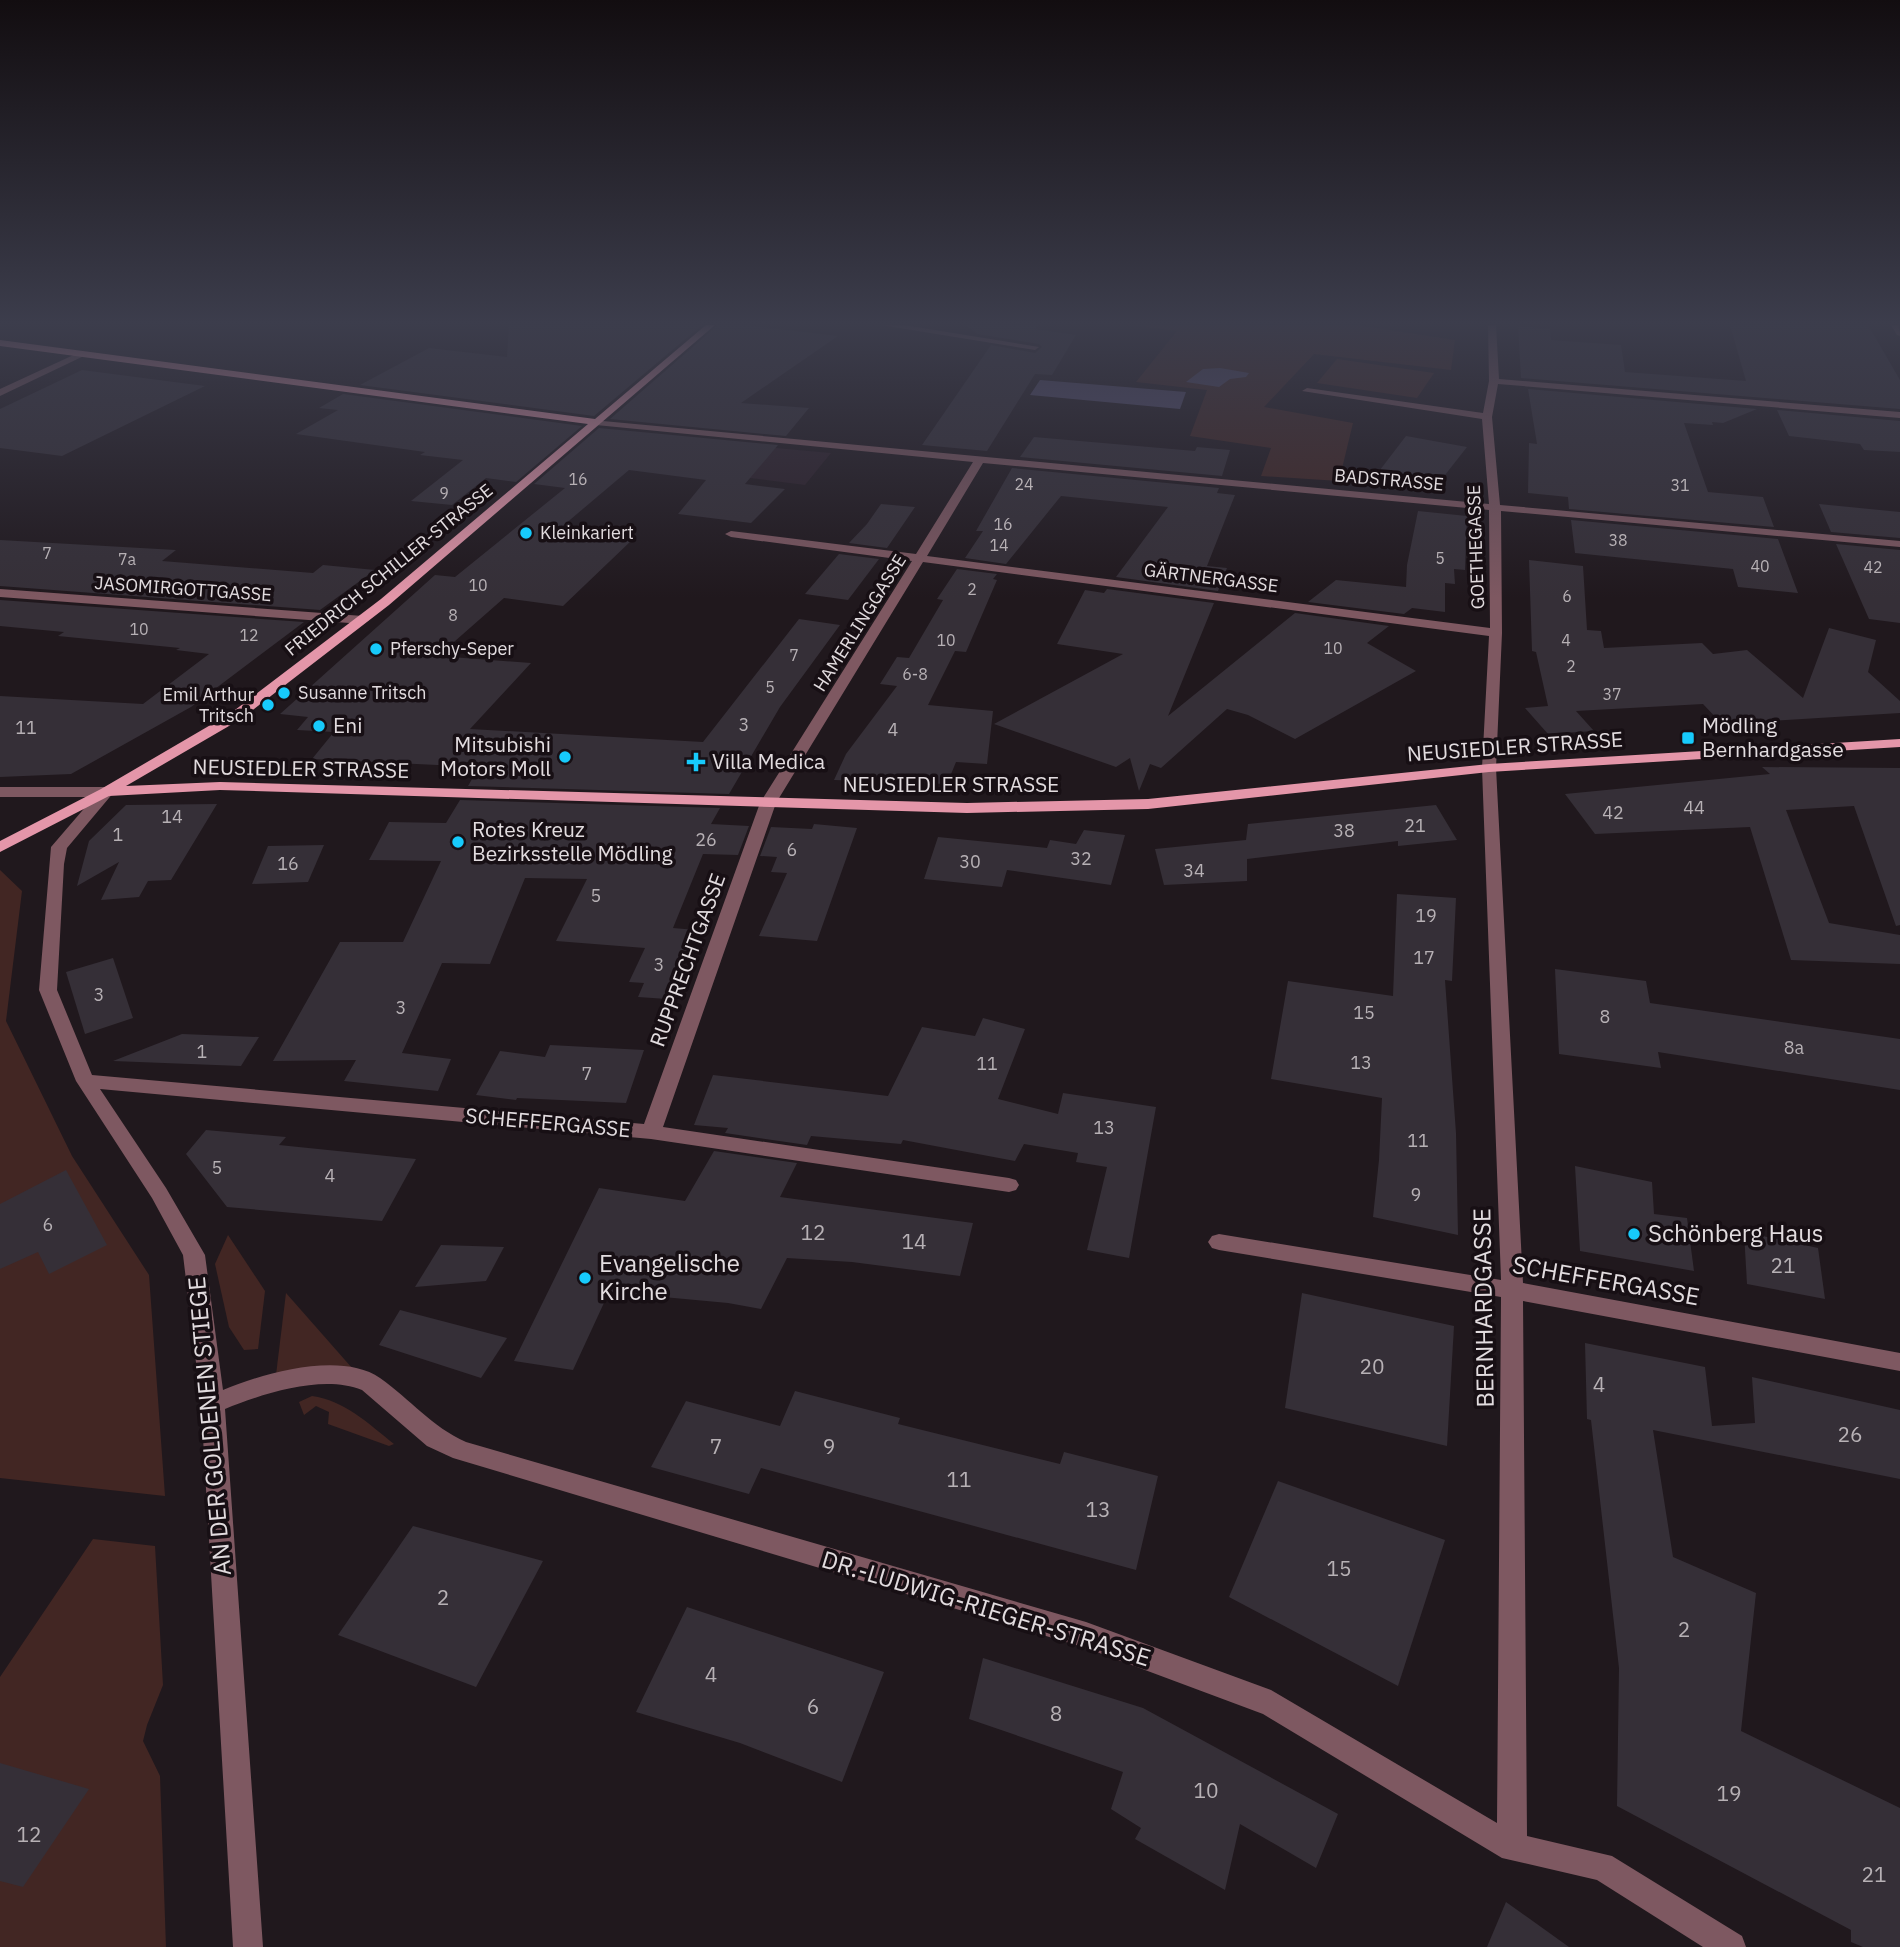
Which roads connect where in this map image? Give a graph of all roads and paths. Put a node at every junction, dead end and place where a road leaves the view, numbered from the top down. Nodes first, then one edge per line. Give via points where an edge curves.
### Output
1 (550, 416) edge
2 (603, 416) edge
3 (1479, 416) edge
4 (1487, 417) joint
5 (596, 422) junction
6 (981, 460) junction
7 (1494, 507) junction
8 (731, 534) dead end
9 (1900, 544) edge
10 (922, 558) junction
11 (0, 593) edge
12 (363, 620) junction
13 (1496, 633) junction
14 (1900, 743) edge
15 (1489, 768) junction
16 (0, 792) edge
17 (106, 792) junction
18 (768, 803) junction
19 (0, 847) edge
20 (85, 1081) junction
21 (651, 1132) junction
22 (1009, 1185) dead end
23 (1219, 1242) dead end
24 (1512, 1290) junction
25 (1900, 1362) edge
26 (213, 1404) junction
27 (1512, 1848) junction
28 (248, 1947) edge
29 (1731, 1947) edge

1 - 5 main road, BADSTRASSE
2 - 5 main road, FRIEDRICH SCHILLER-STRASSE
3 - 4 street
4 - 7 street, GOETHEGASSE
5 - 6 street, BADSTRASSE
5 - 12 main road, FRIEDRICH SCHILLER-STRASSE
6 - 7 street, BADSTRASSE
6 - 10 street, HAMERLINGGASSE
7 - 9 street, BADSTRASSE
7 - 13 street, GOETHEGASSE
8 - 10 street, GÄRTNERGASSE
10 - 13 street, GÄRTNERGASSE
10 - 18 street, HAMERLINGGASSE
11 - 12 street, JASOMIRGOTTGASSE
12 - 17 main road, FRIEDRICH SCHILLER-STRASSE via 236,716
13 - 15 street, GOETHEGASSE
14 - 15 main road, NEUSIEDLER STRASSE
15 - 18 main road, NEUSIEDLER STRASSE via 1148,804 967,808
15 - 24 street, BERNHARDGASSE
16 - 17 street, NEUSIEDLER STRASSE
17 - 18 main road, NEUSIEDLER STRASSE via 220,786
17 - 19 main road, FRIEDRICH SCHILLER-STRASSE
17 - 20 street, AN DER GOLDENEN STIEGE via 60,847 56,864 48,990
18 - 21 street, RUPPRECHTGASSE
20 - 21 street, SCHEFFERGASSE
20 - 26 street, AN DER GOLDENEN STIEGE via 194,1255
21 - 22 street, SCHEFFERGASSE
23 - 24 street, SCHEFFERGASSE
24 - 25 street, SCHEFFERGASSE
24 - 27 street, BERNHARDGASSE
26 - 27 street, DR.-LUDWIG-RIEGER-STRASSE via 261,1384 352,1376 370,1383 435,1439 461,1451 1086,1635 1271,1704
26 - 28 street, AN DER GOLDENEN STIEGE
27 - 29 street, DR.-LUDWIG-RIEGER-STRASSE via 1602,1866

